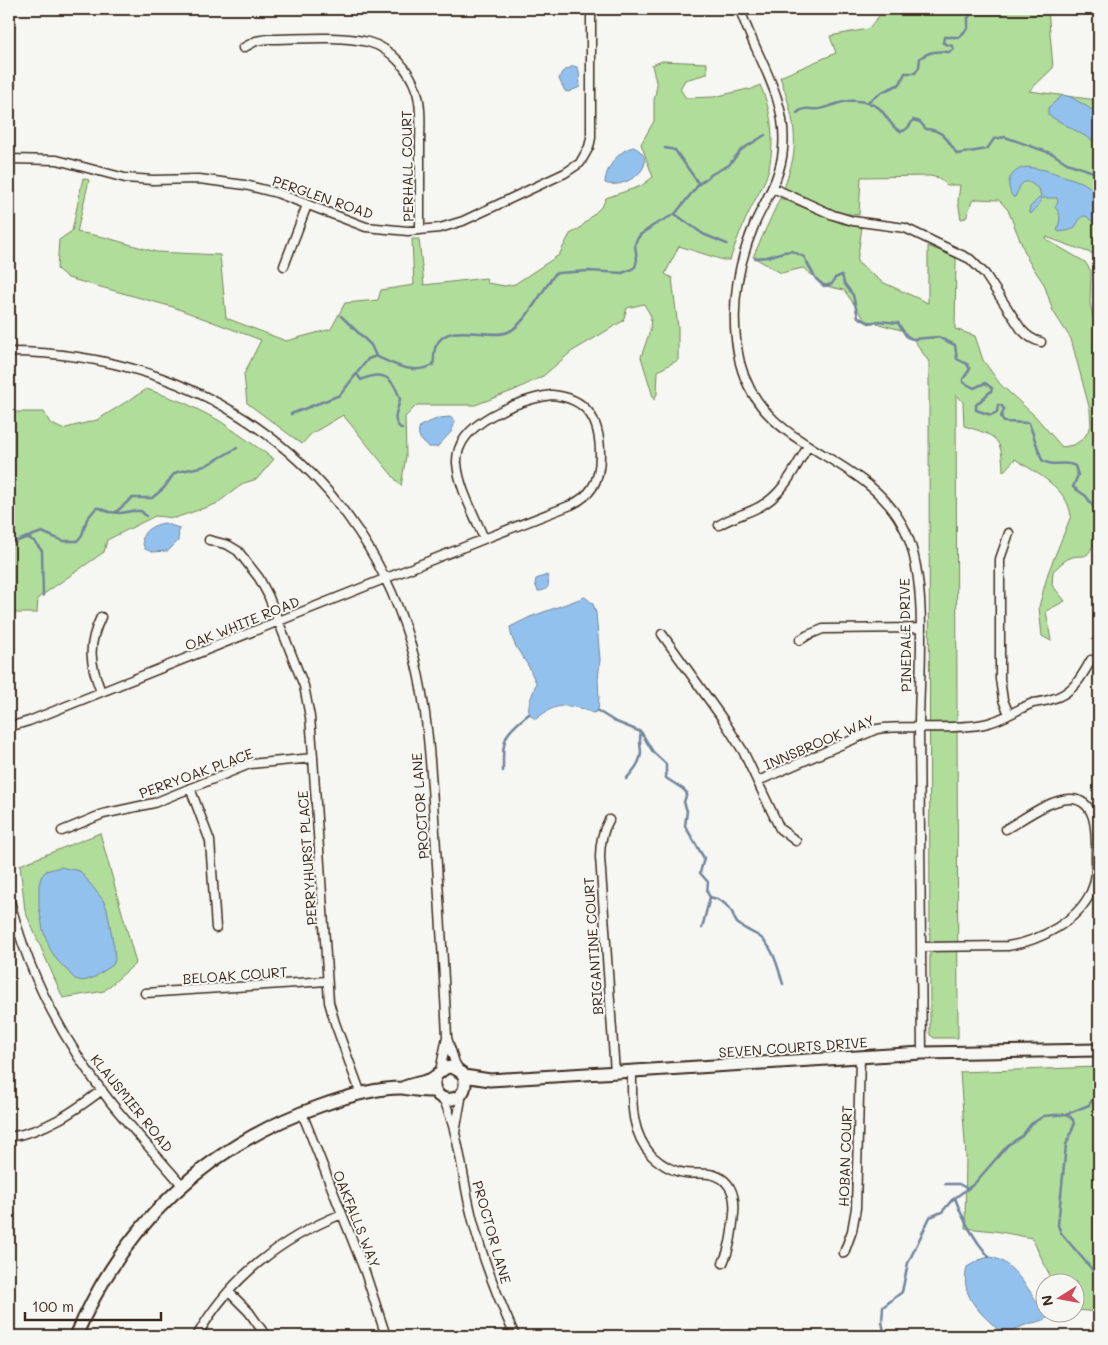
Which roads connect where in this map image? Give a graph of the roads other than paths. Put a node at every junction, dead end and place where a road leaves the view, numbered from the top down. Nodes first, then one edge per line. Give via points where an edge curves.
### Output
1 (591, 9) edge
2 (740, 9) edge
3 (243, 48) dead end
4 (9, 159) edge
5 (773, 188) junction
6 (308, 205) junction
7 (420, 230) junction
8 (284, 266) dead end
9 (1041, 342) dead end
10 (9, 352) edge
11 (808, 446) junction
12 (719, 525) dead end
13 (1009, 533) dead end
14 (484, 539) junction
15 (209, 540) dead end
16 (386, 578) junction
17 (101, 617) dead end
18 (278, 622) junction
19 (920, 628) junction
20 (662, 634) dead end
21 (800, 640) dead end
22 (1092, 660) dead end
23 (101, 692) junction
24 (1009, 714) junction
25 (9, 727) edge
26 (919, 727) junction
27 (313, 758) junction
28 (758, 781) junction
29 (190, 788) junction
30 (609, 820) dead end
31 (1006, 830) dead end
32 (62, 831) dead end
33 (796, 840) dead end
34 (9, 897) edge
35 (216, 928) dead end
36 (19, 932) junction
37 (9, 935) edge
38 (920, 947) junction
39 (328, 981) junction
40 (145, 993) dead end
41 (447, 1037) junction
42 (1099, 1050) edge
43 (922, 1053) junction
44 (860, 1058) junction
45 (632, 1072) junction
46 (615, 1073) junction
47 (437, 1074) junction
48 (462, 1074) junction
49 (490, 1080) junction
50 (402, 1088) junction
51 (102, 1090) junction
52 (463, 1091) junction
53 (361, 1094) junction
54 (439, 1095) junction
55 (302, 1113) junction
56 (455, 1132) junction
57 (9, 1137) edge
58 (182, 1185) junction
59 (342, 1214) junction
60 (844, 1253) dead end
61 (723, 1263) dead end
62 (229, 1292) junction
63 (76, 1336) edge
64 (197, 1336) edge
65 (266, 1336) edge
66 (386, 1336) edge
67 (515, 1336) edge

1 - 7 street, PERGLEN ROAD via 591,138 580,163 565,174 463,221
2 - 5 street, PINEDALE DRIVE via 776,93 783,120 783,151
3 - 7 street, PERHALL COURT via 268,39 353,40 378,46 403,66 418,94
4 - 6 street, PERGLEN ROAD via 57,160 125,178 224,181 277,193
5 - 9 street via 833,215 905,228 970,259 986,274 1021,330
5 - 11 street, PINEDALE DRIVE via 744,249 738,274 737,349 749,384 765,410 782,428
6 - 7 street, PERGLEN ROAD via 366,227
6 - 8 street
10 - 16 street, PROCTOR LANE via 71,356 160,378 222,406 258,427 287,450 333,497 358,529
11 - 12 street via 773,498
11 - 19 street, PINEDALE DRIVE via 859,477 896,513 914,555
13 - 24 street via 1000,559 1001,690
14 - 14 street, OAK WHITE ROAD via 458,469 459,451 464,439 472,429 496,413 540,396 566,396 577,402 593,418 600,441 600,466 592,489 572,505
14 - 16 street, OAK WHITE ROAD
15 - 18 street, PERRYHURST PLACE via 228,545 248,562 268,595
16 - 18 street, OAK WHITE ROAD
16 - 41 street, PROCTOR LANE via 415,660 425,716 432,779
17 - 23 street via 91,650 92,665
18 - 23 street, OAK WHITE ROAD
18 - 27 street, PERRYHURST PLACE via 304,686
19 - 21 street via 823,629
19 - 26 street, PINEDALE DRIVE
20 - 28 street via 722,718
22 - 24 street, INNSBROOK WAY via 1078,683 1066,693
23 - 25 street, OAK WHITE ROAD
24 - 26 street, INNSBROOK WAY via 977,726
26 - 28 street, INNSBROOK WAY via 890,727 865,733
26 - 38 street, PINEDALE DRIVE
27 - 29 street, PERRYOAK PLACE via 250,764
27 - 39 street, PERRYHURST PLACE
28 - 33 street via 780,829
29 - 32 street, PERRYOAK PLACE via 143,806 103,814
29 - 35 street via 210,841
30 - 46 street, BRIGANTINE COURT via 600,846
31 - 38 street via 1056,801 1069,799 1084,804 1093,816 1096,832 1095,881 1088,898 1058,928 1021,944
34 - 36 street, KLAUSMIER ROAD
36 - 37 street
36 - 51 street, KLAUSMIER ROAD via 62,1029
38 - 43 street, PINEDALE DRIVE
39 - 40 street, BELOAK COURT
39 - 53 street, PERRYHURST PLACE via 331,1012
41 - 47 street, PROCTOR LANE
41 - 48 street, PROCTOR LANE
42 - 43 street, SEVEN COURTS DRIVE
43 - 44 street, SEVEN COURTS DRIVE
44 - 45 street, SEVEN COURTS DRIVE
44 - 60 street, HOBAN COURT via 856,1208
45 - 46 street, SEVEN COURTS DRIVE
45 - 61 street via 635,1125 652,1156 680,1172 718,1176 731,1189 734,1201 732,1236
46 - 49 street, SEVEN COURTS DRIVE
47 - 48 street via 448,1067
47 - 50 street
47 - 54 street via 433,1082
48 - 49 street, SEVEN COURTS DRIVE
48 - 52 street
49 - 52 street, SEVEN COURTS DRIVE
50 - 53 street
50 - 54 street
51 - 57 street via 52,1124
51 - 58 street, KLAUSMIER ROAD
52 - 54 street via 451,1100
52 - 56 street, PROCTOR LANE
53 - 55 street
54 - 56 street, PROCTOR LANE
55 - 58 street via 231,1148
55 - 59 street, OAKFALLS WAY
56 - 67 street, PROCTOR LANE via 472,1218 493,1285
58 - 63 street via 123,1250 95,1296
59 - 62 street via 282,1244
59 - 66 street, OAKFALLS WAY
62 - 64 street
62 - 65 street via 253,1316

